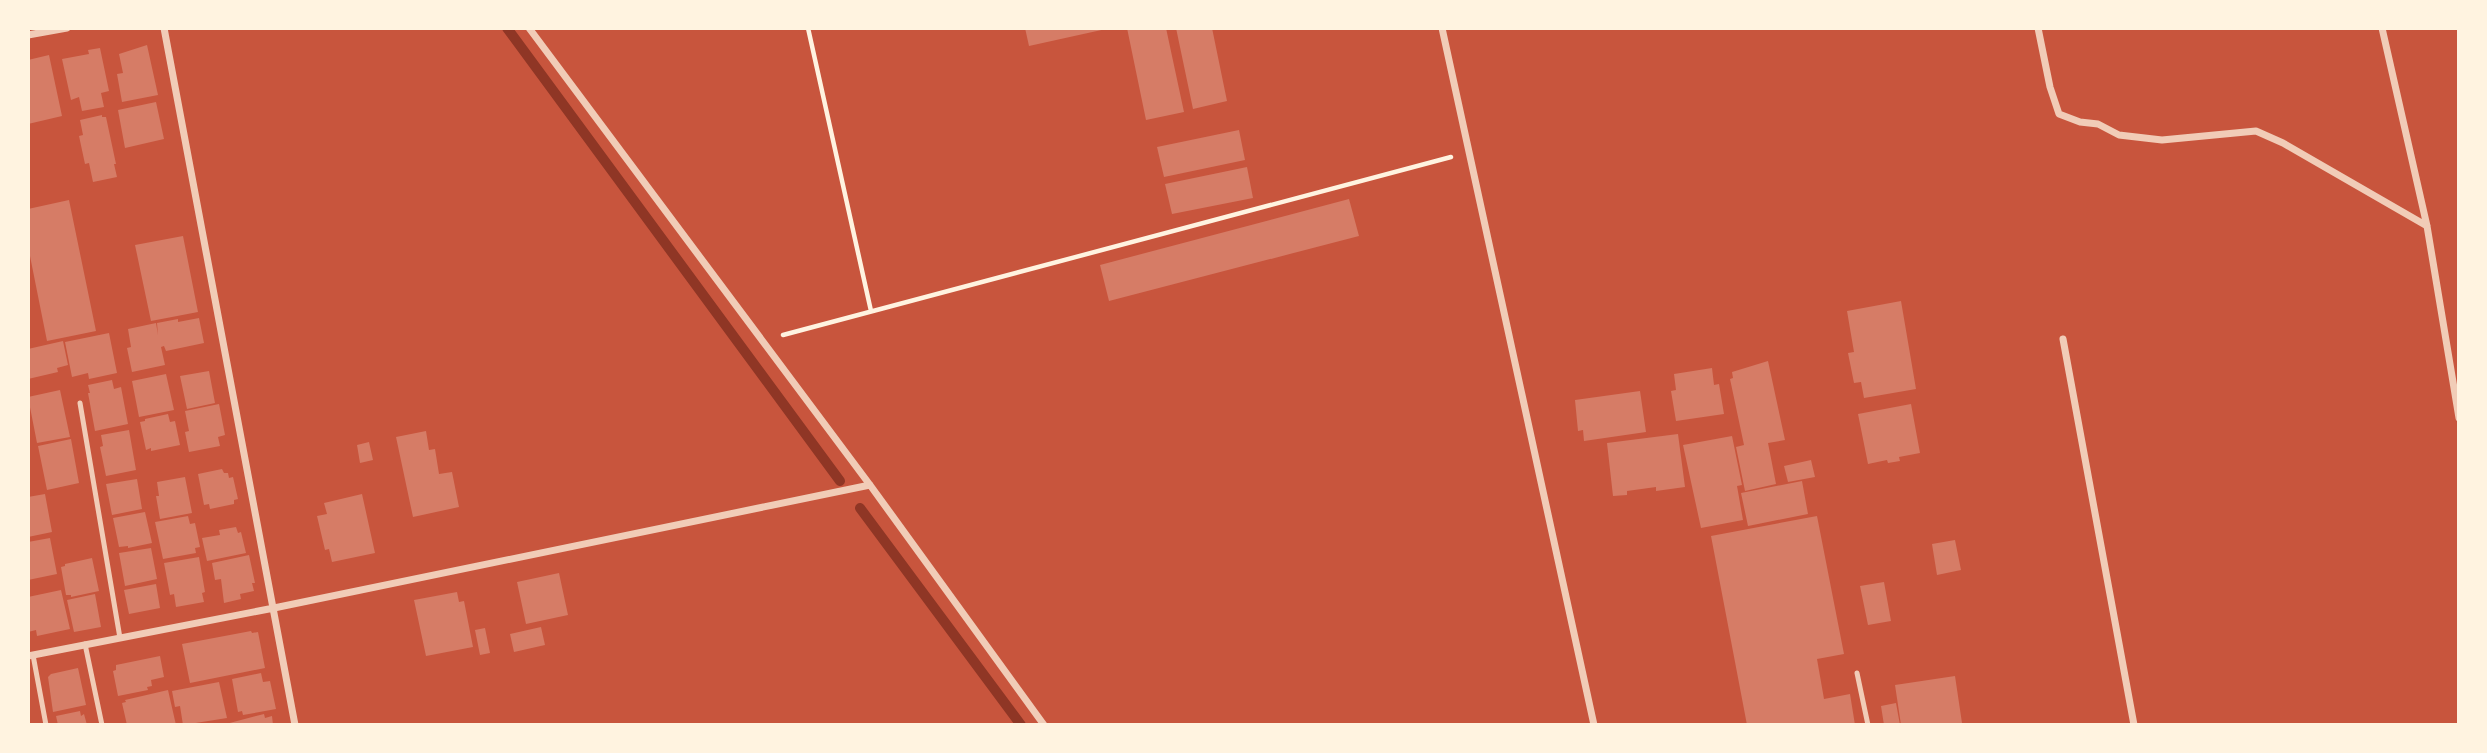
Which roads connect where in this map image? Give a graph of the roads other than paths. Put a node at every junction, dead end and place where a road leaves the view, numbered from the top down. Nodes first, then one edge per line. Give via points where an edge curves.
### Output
1 (67, 28) edge
2 (164, 28) edge
3 (529, 28) edge
4 (1442, 28) edge
5 (2038, 28) edge
6 (2382, 28) edge
7 (28, 35) edge
8 (2427, 226) junction
9 (2063, 339) dead end
10 (80, 403) dead end
11 (2459, 418) edge
12 (870, 485) junction
13 (274, 608) junction
14 (120, 638) junction
15 (85, 644) junction
16 (30, 656) edge
17 (1857, 673) dead end
18 (46, 725) edge
19 (102, 725) edge
20 (295, 725) edge
21 (1044, 725) edge
22 (1594, 725) edge
23 (1868, 725) edge
24 (2134, 725) edge

1 - 7 street
2 - 13 street
3 - 12 street
4 - 22 street
5 - 8 street via 2059,114 2119,135 2162,140 2256,131
6 - 8 street
8 - 11 street
9 - 24 street
10 - 14 lane
12 - 13 street
12 - 21 street
13 - 14 street
13 - 20 street
14 - 15 street
15 - 16 street
15 - 19 lane
16 - 18 lane
17 - 23 lane

